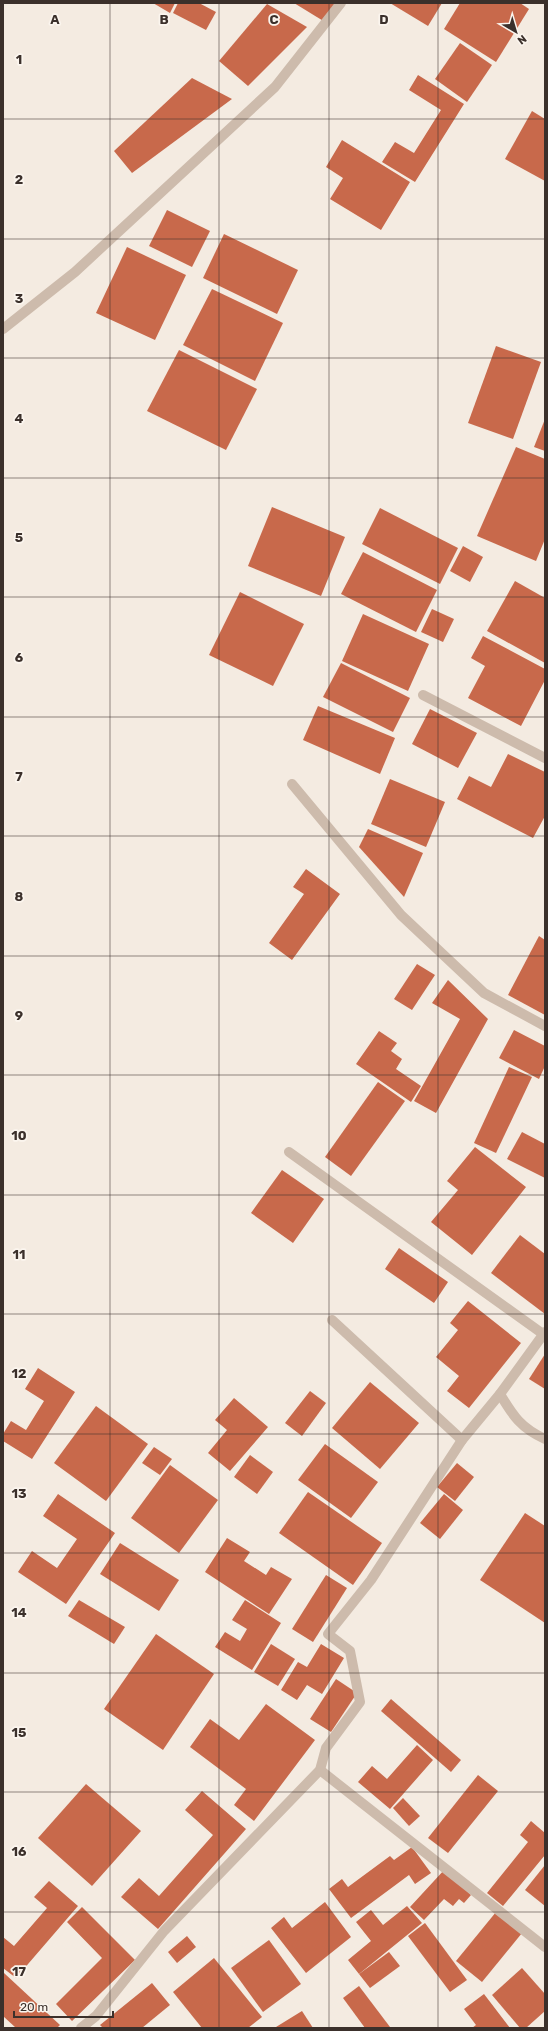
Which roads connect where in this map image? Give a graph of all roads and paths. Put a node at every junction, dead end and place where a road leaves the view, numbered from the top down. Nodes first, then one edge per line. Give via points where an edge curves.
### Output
1 (341, 3) edge
2 (3, 329) edge
3 (424, 695) dead end
4 (545, 758) edge
5 (292, 784) dead end
6 (545, 1026) edge
7 (289, 1152) dead end
8 (332, 1320) dead end
9 (544, 1333) edge
10 (500, 1394) junction
11 (545, 1439) edge
12 (462, 1440) junction
13 (320, 1770) junction
14 (545, 1947) edge
15 (81, 2028) edge

1 - 2 street via 275,87 75,272
3 - 4 street
5 - 6 street via 401,915 484,993
7 - 9 street
8 - 12 street
9 - 10 street
10 - 11 street via 514,1418 532,1433
10 - 12 street
12 - 13 street via 371,1580 328,1634 350,1651 360,1702 326,1748
13 - 14 street
13 - 15 street via 164,1931 96,2016

